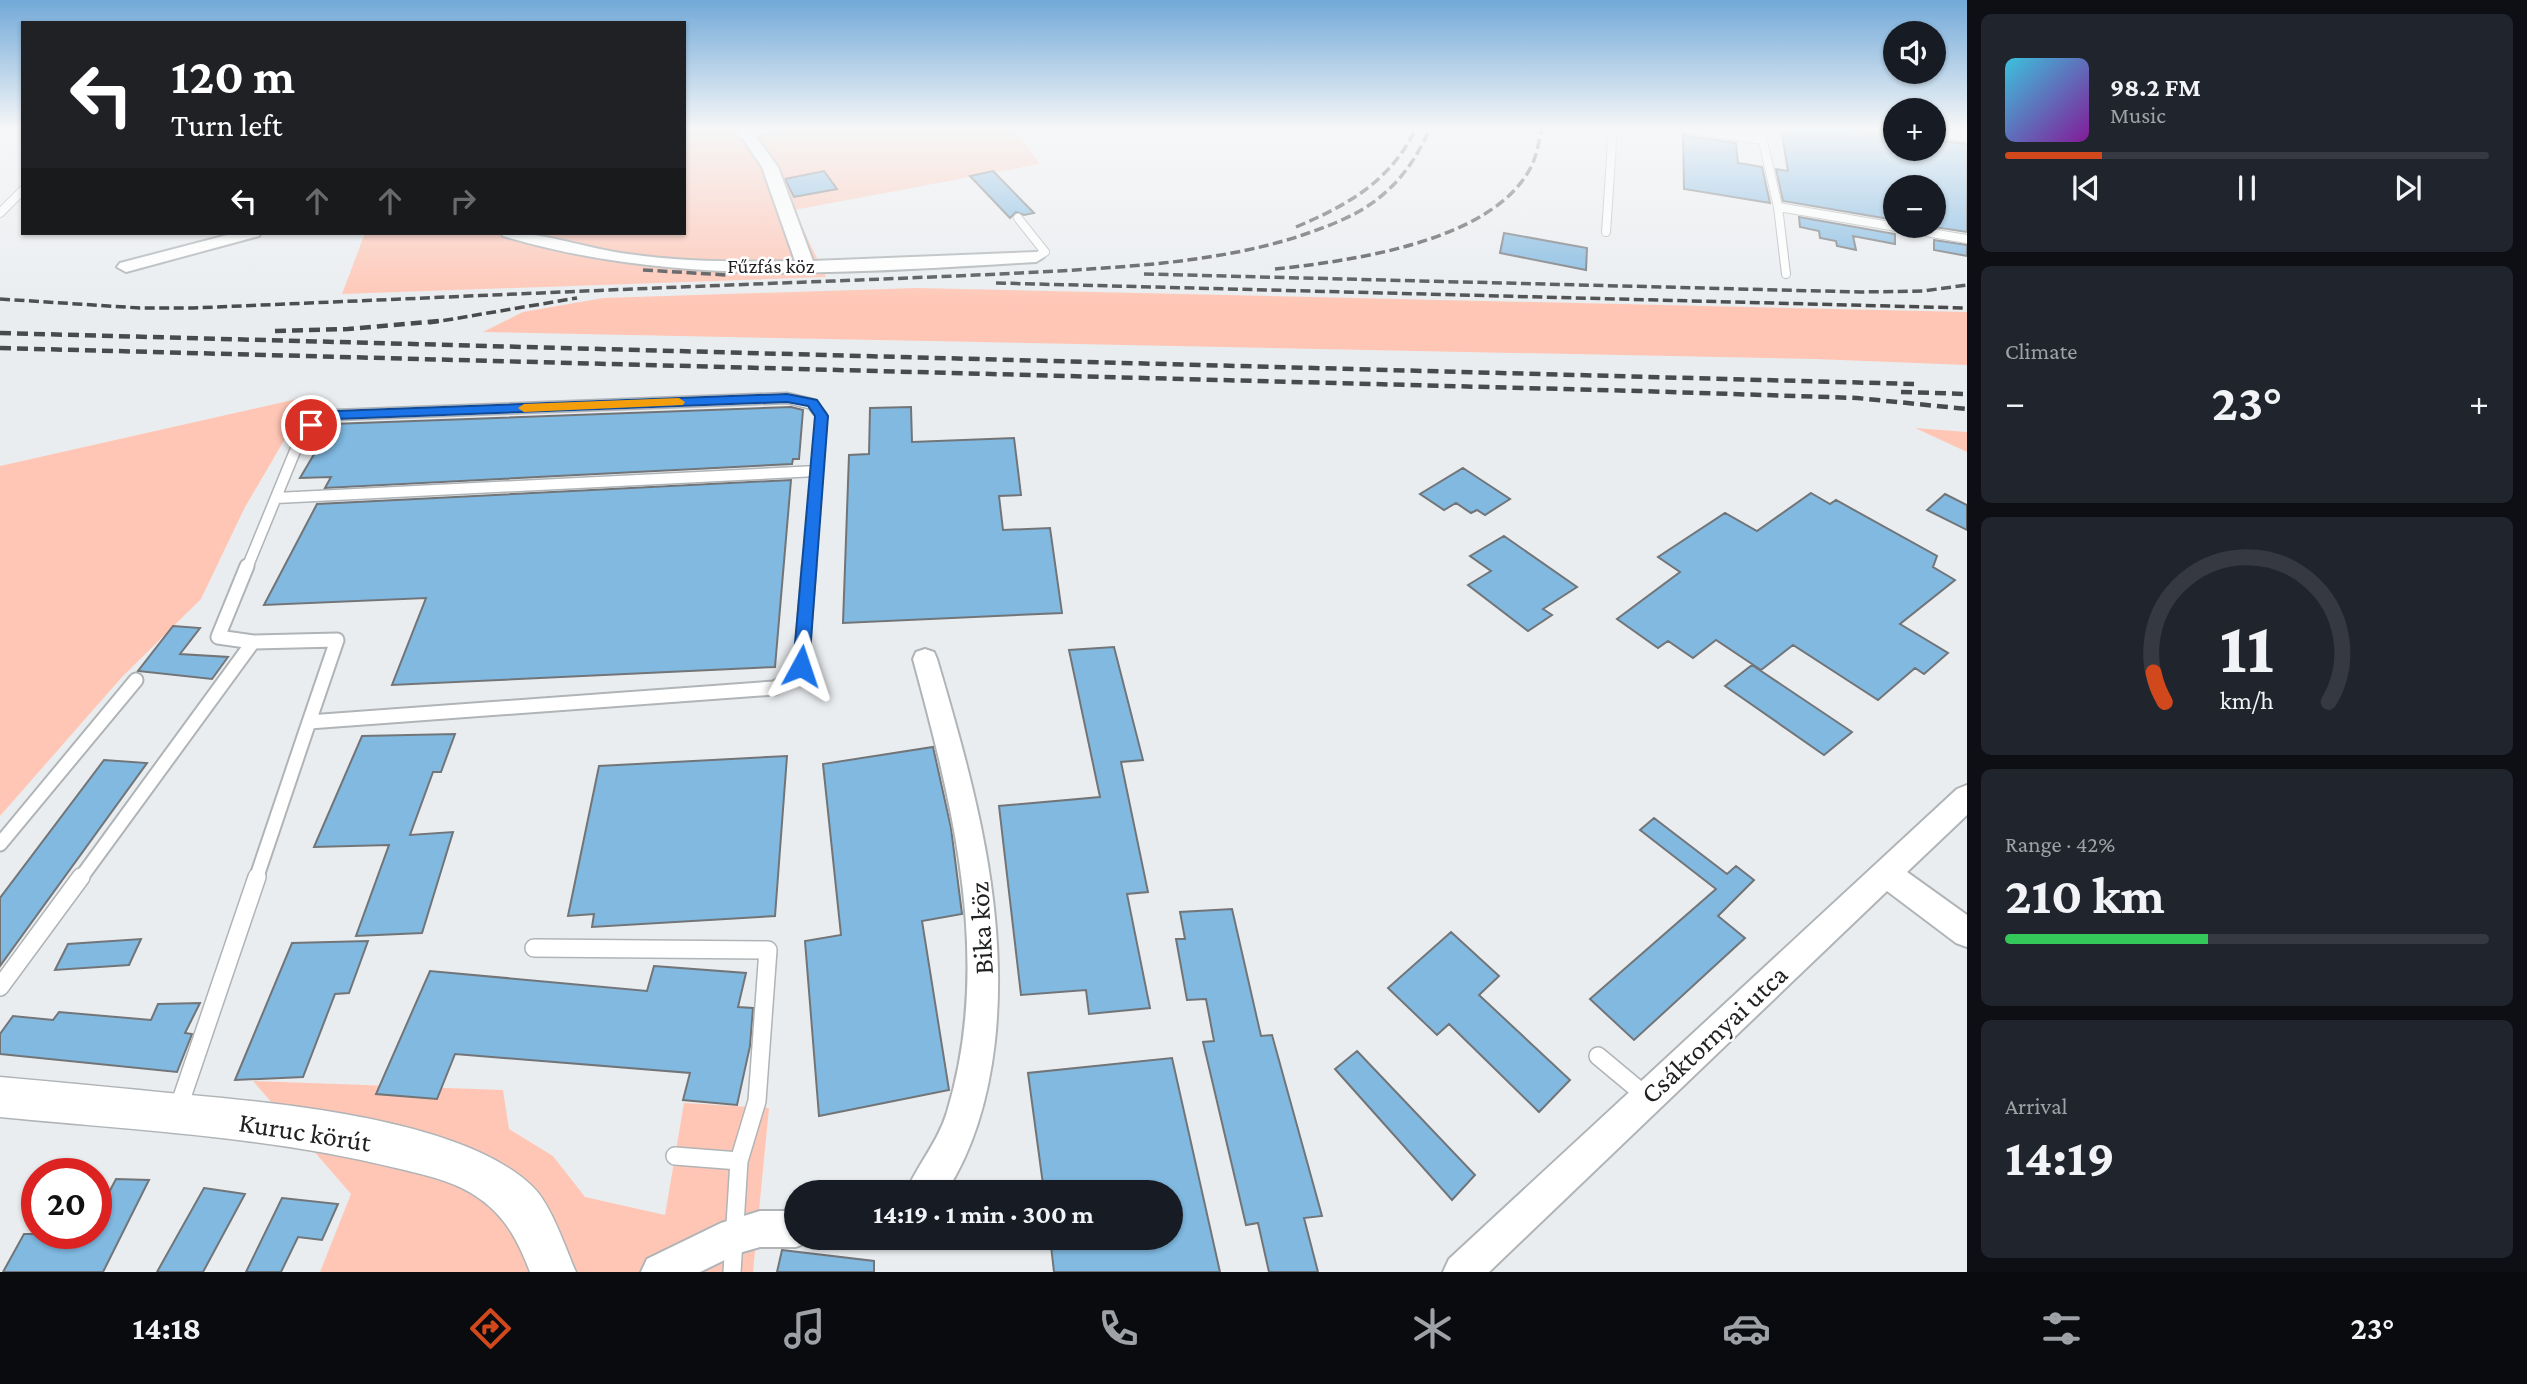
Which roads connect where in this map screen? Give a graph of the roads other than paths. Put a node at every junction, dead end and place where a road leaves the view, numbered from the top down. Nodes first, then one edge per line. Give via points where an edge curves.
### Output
1 (778, 187) edge
2 (1609, 187) edge
3 (1773, 187) edge
4 (21, 192) edge
5 (1778, 206) junction
6 (0, 213) edge
7 (1018, 218) dead end
8 (1606, 232) dead end
9 (246, 235) edge
10 (516, 235) edge
11 (1967, 239) edge
12 (1036, 257) joint
13 (803, 266) junction
14 (126, 267) dead end
15 (1786, 274) dead end
16 (817, 471) junction
17 (276, 498) junction
18 (253, 642) junction
19 (925, 659) dead end
20 (136, 680) dead end
21 (307, 722) junction
22 (1967, 797) edge
23 (0, 844) edge
24 (1886, 873) junction
25 (1967, 933) edge
26 (534, 948) dead end
27 (0, 987) edge
28 (1598, 1056) dead end
29 (0, 1097) edge
30 (1646, 1097) junction
31 (176, 1116) junction
32 (675, 1156) dead end
33 (739, 1161) junction
34 (933, 1180) edge
35 (784, 1229) edge
36 (734, 1236) junction
37 (553, 1272) edge
38 (660, 1272) edge
39 (732, 1272) edge
40 (1462, 1272) edge

1 - 13 street via 804,256
2 - 8 lane
3 - 5 lane
4 - 6 lane
5 - 11 lane
5 - 15 lane
7 - 12 lane via 1045,252
9 - 14 street
10 - 13 street, Fűzfás köz via 574,252 632,261
12 - 13 street, Fűzfás köz
16 - 17 lane
16 - 17 lane via 822,416 816,406 798,399 335,415 302,434
16 - 21 lane via 801,666 784,685
17 - 18 lane via 218,637
18 - 21 lane via 337,640
18 - 27 lane
19 - 34 street, Bika köz via 978,866 985,938 983,1018 971,1089 943,1167
20 - 23 lane
21 - 31 lane
22 - 24 street, Csáktornyai utca
24 - 25 street
24 - 30 street, Csáktornyai utca
26 - 33 lane via 768,950 757,1101
28 - 30 lane
29 - 31 street, Kuruc körút
30 - 40 street, Csáktornyai utca
31 - 37 street, Kuruc körút via 360,1138 462,1165 494,1182 520,1204
32 - 33 lane
33 - 36 lane
35 - 36 street
36 - 38 street
36 - 39 lane

